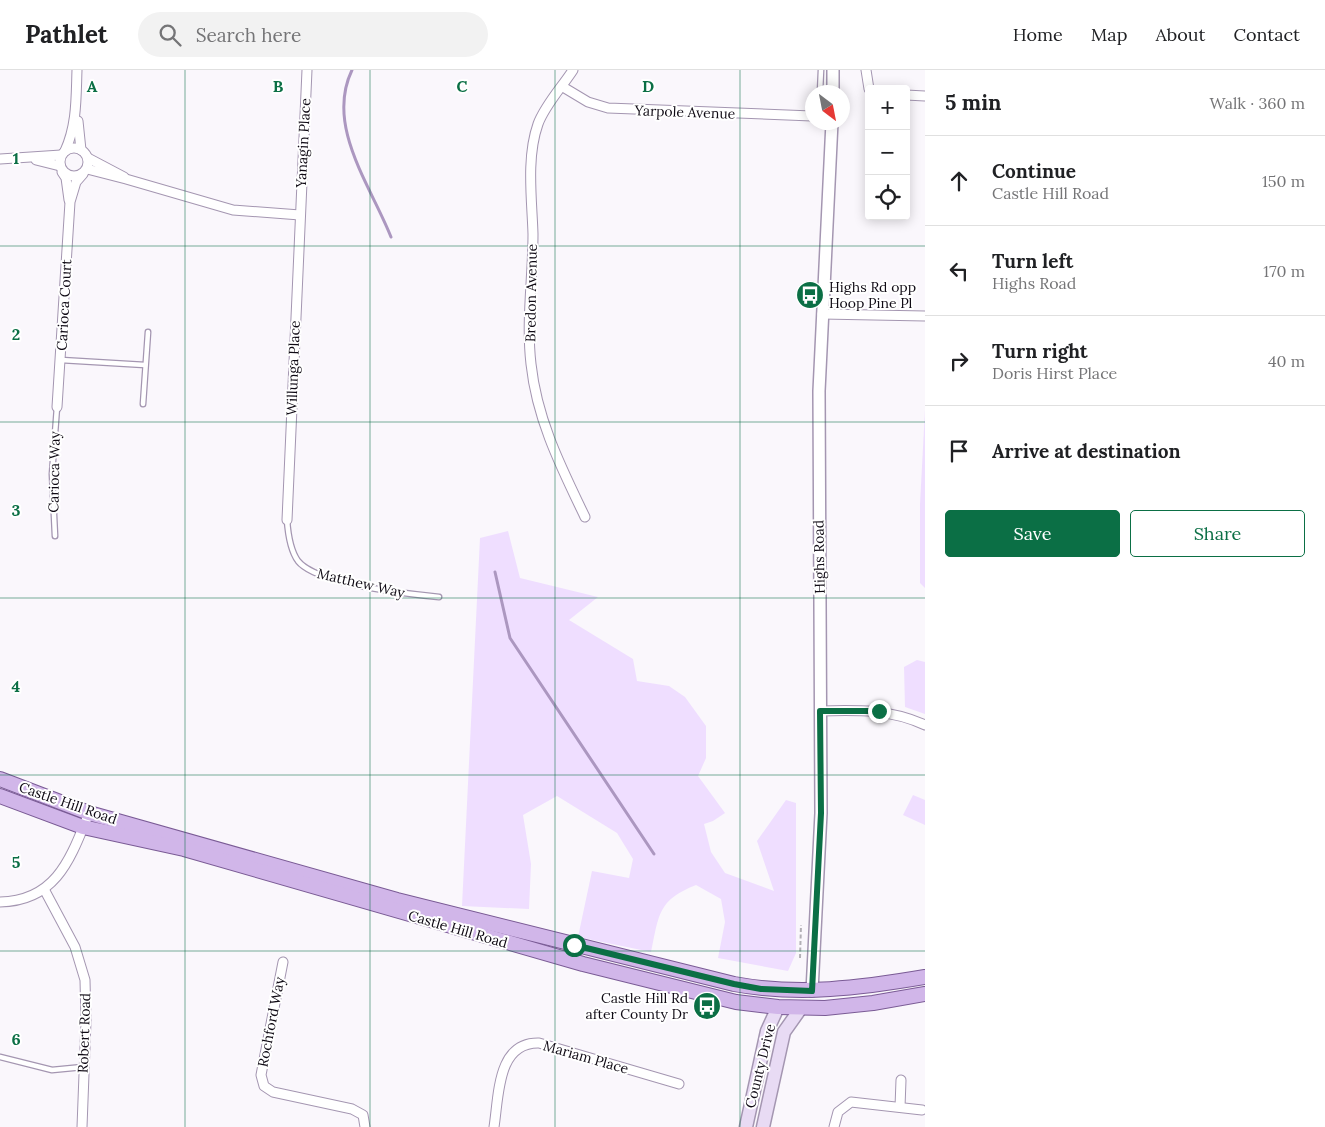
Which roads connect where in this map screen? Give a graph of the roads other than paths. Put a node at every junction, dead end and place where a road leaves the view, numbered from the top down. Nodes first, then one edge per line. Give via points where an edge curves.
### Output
1 (77, 70) edge
2 (307, 70) edge
3 (573, 70) edge
4 (821, 70) edge
5 (833, 70) edge
6 (866, 70) edge
7 (820, 85) edge
8 (833, 85) edge
9 (868, 85) edge
10 (563, 87) junction
11 (910, 95) edge
12 (925, 96) edge
13 (75, 114) junction
14 (805, 116) edge
15 (832, 130) edge
16 (81, 150) junction
17 (63, 153) junction
18 (28, 157) junction
19 (88, 158) junction
20 (0, 159) edge
21 (61, 169) junction
22 (85, 172) junction
23 (126, 178) junction
24 (70, 202) junction
25 (300, 215) junction
26 (822, 314) junction
27 (925, 316) edge
28 (148, 332) dead end
29 (61, 360) junction
30 (145, 365) junction
31 (142, 404) dead end
32 (57, 407) joint
33 (585, 517) dead end
34 (286, 520) joint
35 (55, 536) dead end
36 (439, 597) dead end
37 (820, 711) junction
38 (925, 725) edge
39 (0, 779) edge
40 (0, 796) edge
41 (89, 813) junction
42 (83, 827) junction
43 (44, 889) junction
44 (0, 902) edge
45 (283, 962) dead end
46 (925, 977) edge
47 (812, 991) junction
48 (925, 994) edge
49 (778, 1007) junction
50 (801, 1008) junction
51 (825, 1008) junction
52 (0, 1057) edge
53 (83, 1067) junction
54 (901, 1080) dead end
55 (679, 1084) dead end
56 (900, 1107) junction
57 (922, 1110) dead end
58 (82, 1127) edge
59 (365, 1127) edge
60 (494, 1127) edge
61 (746, 1127) edge
62 (763, 1127) edge
63 (834, 1127) edge

1 - 13 street
2 - 25 street, Yanagin Place
3 - 10 street, Bredon Avenue
4 - 7 lane
5 - 8 street
6 - 9 street
10 - 14 street, Yarpole Avenue via 588,102 608,108
10 - 33 street, Bredon Avenue via 538,124 534,145 529,340 534,388 544,426
11 - 12 street
13 - 16 street
13 - 17 street via 72,136
15 - 26 street, Highs Road
16 - 17 street via 76,148
16 - 19 street
17 - 18 street
17 - 21 street
18 - 20 street
18 - 21 street
19 - 22 street
19 - 23 street
21 - 22 street via 72,177
21 - 24 street, Carioca Court
22 - 23 street
22 - 24 street, Carioca Court via 76,182
23 - 25 street via 233,210
24 - 29 street, Carioca Court
25 - 34 street, Willunga Place
26 - 27 street
26 - 37 street, Highs Road via 818,499
28 - 30 lane
29 - 30 lane
29 - 32 street, Carioca Court
30 - 31 lane
32 - 35 lane, Carioca Way via 52,474
34 - 36 lane, Matthew Way via 298,560 317,575
37 - 38 street via 879,711
37 - 47 street, Highs Road via 821,813
39 - 41 main road, Castle Hill Road
40 - 42 main road, Castle Hill Road
41 - 42 street
41 - 47 main road, Castle Hill Road via 397,900 710,979 761,989
42 - 43 street via 66,868
42 - 49 main road, Castle Hill Road via 184,849 583,964 729,1001
43 - 44 street via 22,899
43 - 53 street, Robert Road via 82,963 86,1001
45 - 59 street, Rochford Way via 261,1075 264,1086 273,1092 352,1109 363,1115
46 - 47 main road, Castle Hill Road
47 - 49 main road via 792,997
47 - 50 main road
47 - 51 main road
48 - 51 main road, Castle Hill Road
49 - 50 main road, Castle Hill Road
49 - 61 main road, County Drive via 767,1031
50 - 51 main road, Castle Hill Road
50 - 62 main road, County Drive via 784,1032
52 - 53 lane via 52,1070
53 - 58 street, Robert Road
54 - 56 street
55 - 60 street, Mariam Place via 539,1043 526,1044 514,1050 506,1061
56 - 57 street
56 - 63 street via 851,1102 838,1112

